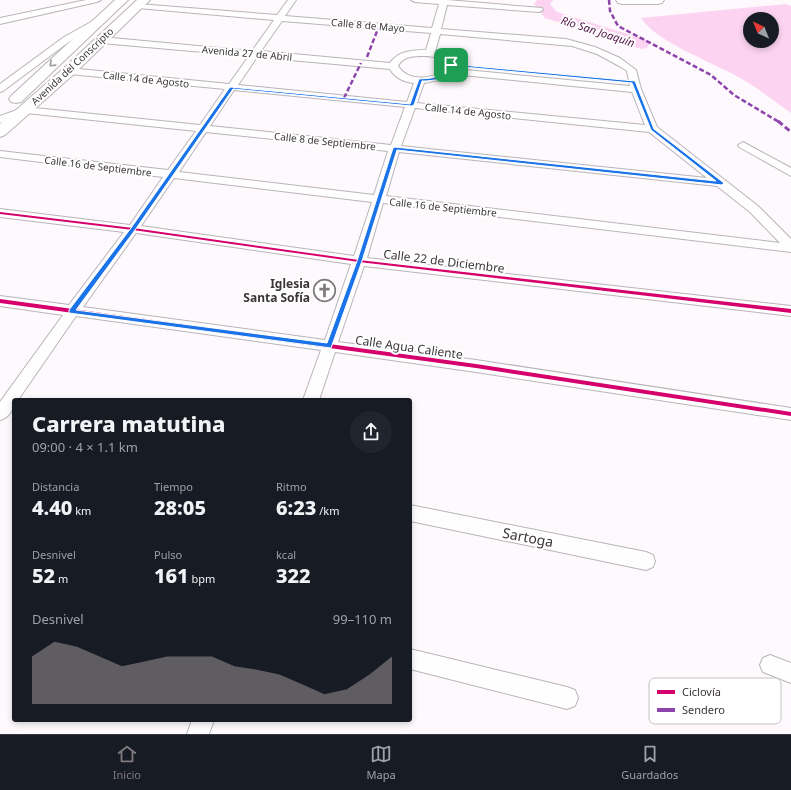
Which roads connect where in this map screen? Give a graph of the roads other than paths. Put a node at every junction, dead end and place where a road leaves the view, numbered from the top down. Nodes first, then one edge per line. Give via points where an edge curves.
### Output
1 (97, 0) edge
2 (122, 0) edge
3 (292, 0) edge
4 (415, 0) edge
5 (518, 0) edge
6 (622, 0) edge
7 (658, 0) edge
8 (443, 1) edge
9 (141, 3) edge
10 (476, 5) junction
11 (539, 10) dead end
12 (280, 17) junction
13 (102, 18) junction
14 (123, 19) junction
15 (0, 21) edge
16 (437, 31) junction
17 (104, 37) junction
18 (257, 50) junction
19 (430, 53) junction
20 (395, 63) junction
21 (451, 68) junction
22 (69, 71) junction
23 (420, 80) junction
24 (635, 85) junction
25 (232, 88) junction
26 (0, 89) edge
27 (412, 105) junction
28 (24, 110) junction
29 (0, 114) edge
30 (0, 120) edge
31 (203, 128) junction
32 (652, 129) junction
33 (0, 132) edge
34 (743, 146) dead end
35 (395, 148) junction
36 (0, 154) edge
37 (791, 173) edge
38 (170, 175) junction
39 (722, 183) junction
40 (379, 200) junction
41 (0, 213) edge
42 (133, 229) junction
43 (791, 247) edge
44 (359, 261) junction
45 (0, 301) edge
46 (791, 311) edge
47 (72, 312) junction
48 (329, 346) junction
49 (312, 398) edge
50 (0, 414) edge
51 (791, 414) edge
52 (412, 513) edge
53 (646, 561) dead end
54 (412, 659) edge
55 (770, 665) dead end
56 (791, 673) edge
57 (567, 698) dead end
58 (202, 722) edge
59 (198, 734) edge

1 - 15 street
2 - 13 main road, Avenida del Conscripto
3 - 12 street
4 - 8 street
5 - 10 street
6 - 7 main road
8 - 10 street
8 - 16 street
9 - 12 street, Calle 8 de Mayo
9 - 14 main road, Avenida del Conscripto
10 - 11 street
12 - 16 street, Calle 8 de Mayo
12 - 18 street
13 - 14 main road
13 - 26 street via 67,39
13 -> 29 main road, Avenida del Conscripto
14 - 17 main road, Avenida del Conscripto
16 - 19 street
16 - 24 street, Calle 8 de Mayo via 566,42 597,51 626,65 632,70
17 - 18 street, Avenida 27 de Abril
17 - 22 main road, Avenida del Conscripto
18 - 20 street, Avenida 27 de Abril
18 - 25 street
19 - 20 street via 410,54
19 - 21 street via 444,57
20 - 23 street via 395,71 401,76
21 - 23 street via 439,78
21 - 24 street
22 - 25 street, Calle 14 de Agosto
22 - 28 main road, Avenida del Conscripto
23 - 27 street
24 - 32 street
25 - 27 street, Calle 14 de Agosto
25 - 31 street
27 - 32 street, Calle 14 de Agosto
27 - 35 street
28 - 30 street
28 - 31 street, Calle 8 de Septiembre
28 - 33 main road, Avenida del Conscripto
31 - 35 street, Calle 8 de Septiembre
31 - 38 street
32 - 39 street
34 - 37 street
35 - 39 street, Calle 8 de Septiembre
35 - 40 street
36 - 38 street, Calle 16 de Septiembre
38 - 40 street, Calle 16 de Septiembre
38 - 42 street
39 - 43 street via 754,209
40 - 43 street, Calle 16 de Septiembre
40 - 44 street
41 - 42 street, Calle 22 de Diciembre
42 - 44 street, Calle 22 de Diciembre
42 - 47 street
44 - 46 street, Calle 22 de Diciembre
44 - 48 street
45 - 47 street, Calle Agua Caliente
47 - 48 street, Calle Agua Caliente
47 - 50 street
48 - 49 street
48 - 51 street, Calle Agua Caliente
52 - 53 street, Sartoga
54 - 57 street
55 - 56 street
58 - 59 street

